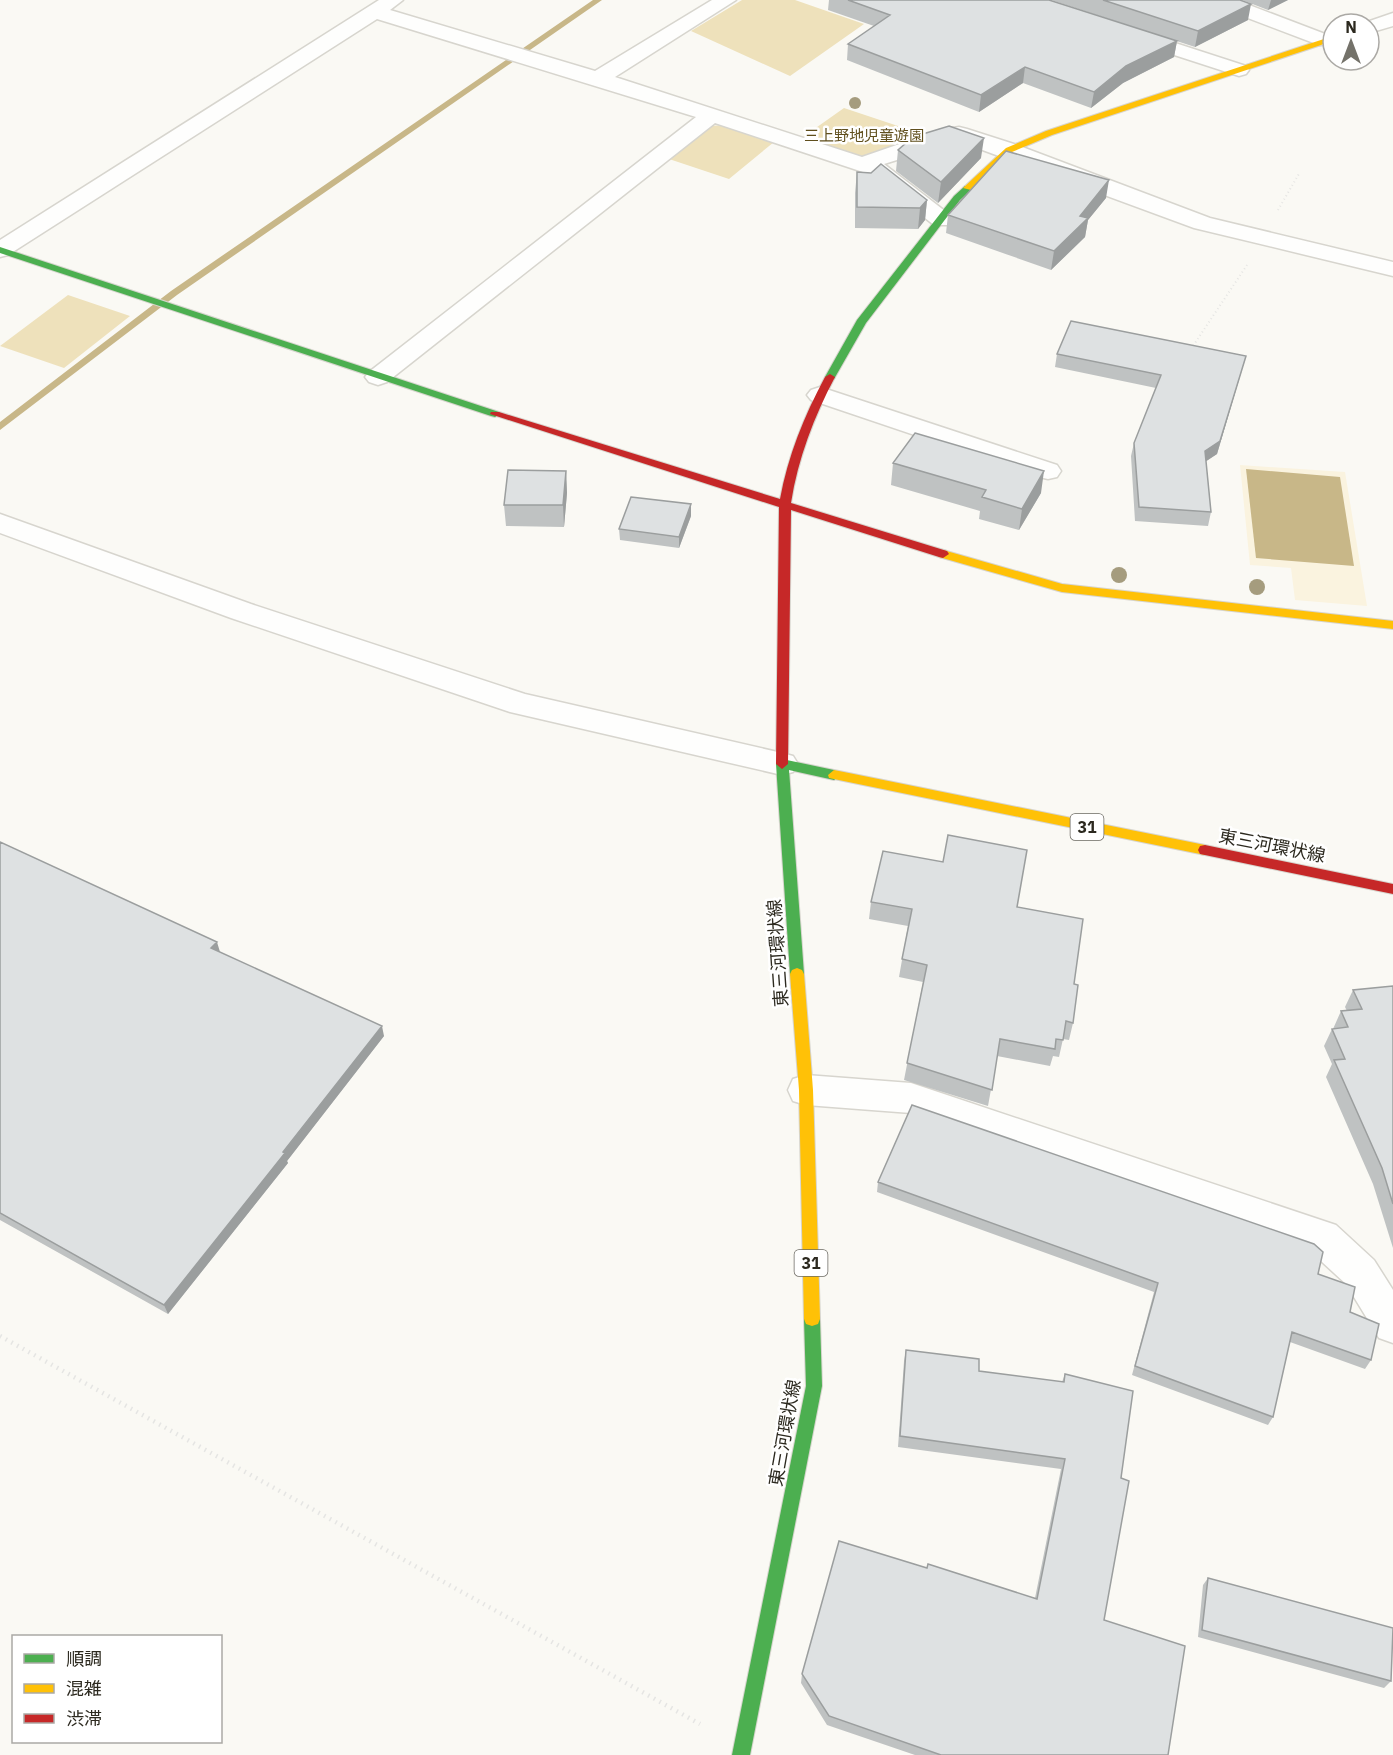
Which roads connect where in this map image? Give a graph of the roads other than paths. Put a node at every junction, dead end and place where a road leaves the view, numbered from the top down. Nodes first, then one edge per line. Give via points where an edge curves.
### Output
1 (726, 0) edge
2 (1218, 0) edge
3 (384, 6) edge
4 (1115, 29) edge
5 (1321, 36) edge
6 (1321, 42) edge
7 (1239, 70) junction
8 (598, 78) junction
9 (711, 116) junction
10 (1009, 150) junction
11 (862, 164) junction
12 (942, 220) junction
13 (0, 250) edge
14 (1393, 269) edge
15 (378, 377) junction
16 (820, 395) junction
17 (1048, 471) dead end
18 (785, 506) junction
19 (0, 523) edge
20 (1393, 624) edge
21 (782, 764) junction
22 (1393, 889) edge
23 (806, 1090) junction
24 (1393, 1325) edge
25 (749, 1752) edge

1 - 8 street
2 - 5 street
3 - 8 street
3 - 13 street
4 - 7 street
6 - 7 street
7 - 10 street
8 - 9 street
9 - 11 street
9 - 15 street
10 - 11 street via 959,134 948,135
10 - 12 street via 957,198
10 - 14 street via 1202,223
11 - 12 street via 877,169
12 - 16 street via 861,322
13 - 15 street
15 - 18 street
16 - 17 street
16 - 18 street via 809,415
18 - 20 street via 1062,588
18 - 21 street
19 - 21 street via 242,611 521,704
21 - 22 street, 東三河環状線 / 31
21 - 23 street, 東三河環状線 / 31
23 - 24 street via 911,1098 1322,1237 1360,1272
23 - 25 street, 東三河環状線 / 31 via 814,1386

